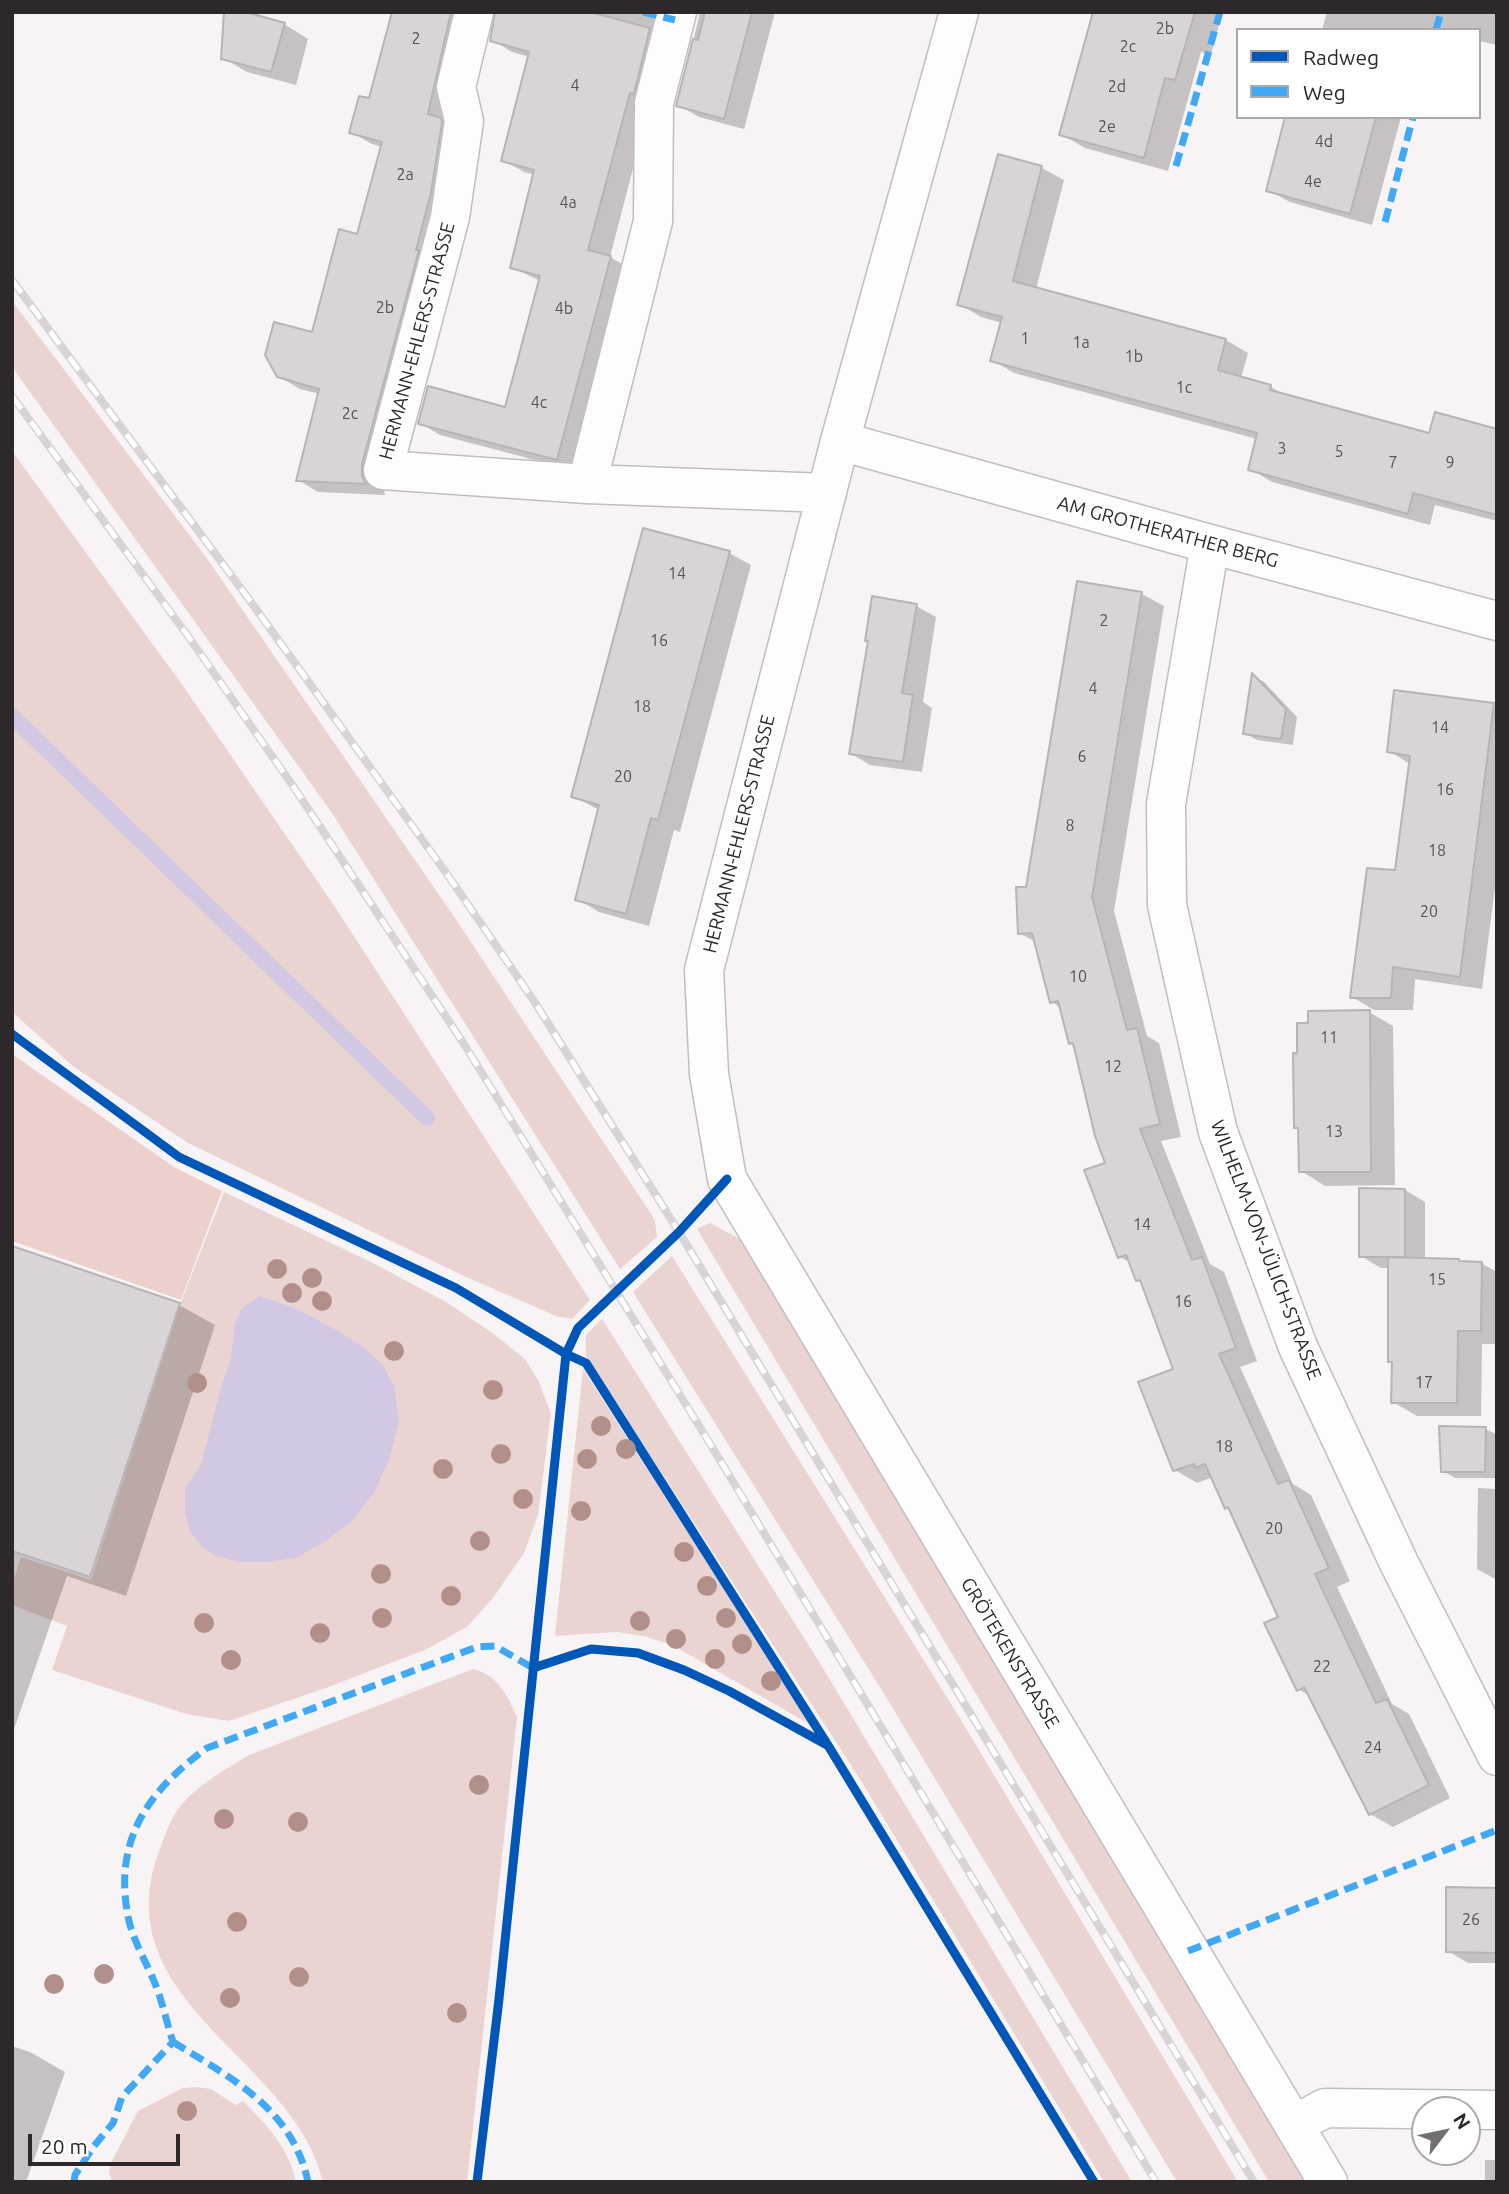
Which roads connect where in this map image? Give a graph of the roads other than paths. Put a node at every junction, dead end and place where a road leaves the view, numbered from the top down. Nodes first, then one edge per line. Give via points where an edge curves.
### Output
1 (474, 12) edge
2 (677, 12) edge
3 (959, 12) edge
4 (840, 442) junction
5 (587, 484) junction
6 (827, 493) junction
7 (1210, 544) junction
8 (1497, 621) edge
9 (727, 1179) joint
10 (1497, 1756) edge
11 (1497, 2110) edge
12 (1294, 2125) junction
13 (1328, 2182) edge

1 - 5 street, HERMANN-EHLERS-STRASSE via 456,87 464,121 450,217 383,470
2 - 5 street via 654,103 653,221
3 - 4 street, HERMANN-EHLERS-STRASSE
4 - 6 street, HERMANN-EHLERS-STRASSE
4 - 7 street, AM GROTHERATHER BERG
5 - 6 street, HERMANN-EHLERS-STRASSE
6 - 9 street, HERMANN-EHLERS-STRASSE via 704,970 709,1074
7 - 8 street, AM GROTHERATHER BERG
7 - 10 street, WILHELM-VON-JÜLICH-STRASSE via 1166,804 1167,905 1219,1132 1298,1347 1399,1563
9 - 12 street, GRÖTEKENSTRASSE
11 - 12 street via 1325,2108
12 - 13 street, GRÖTEKENSTRASSE

